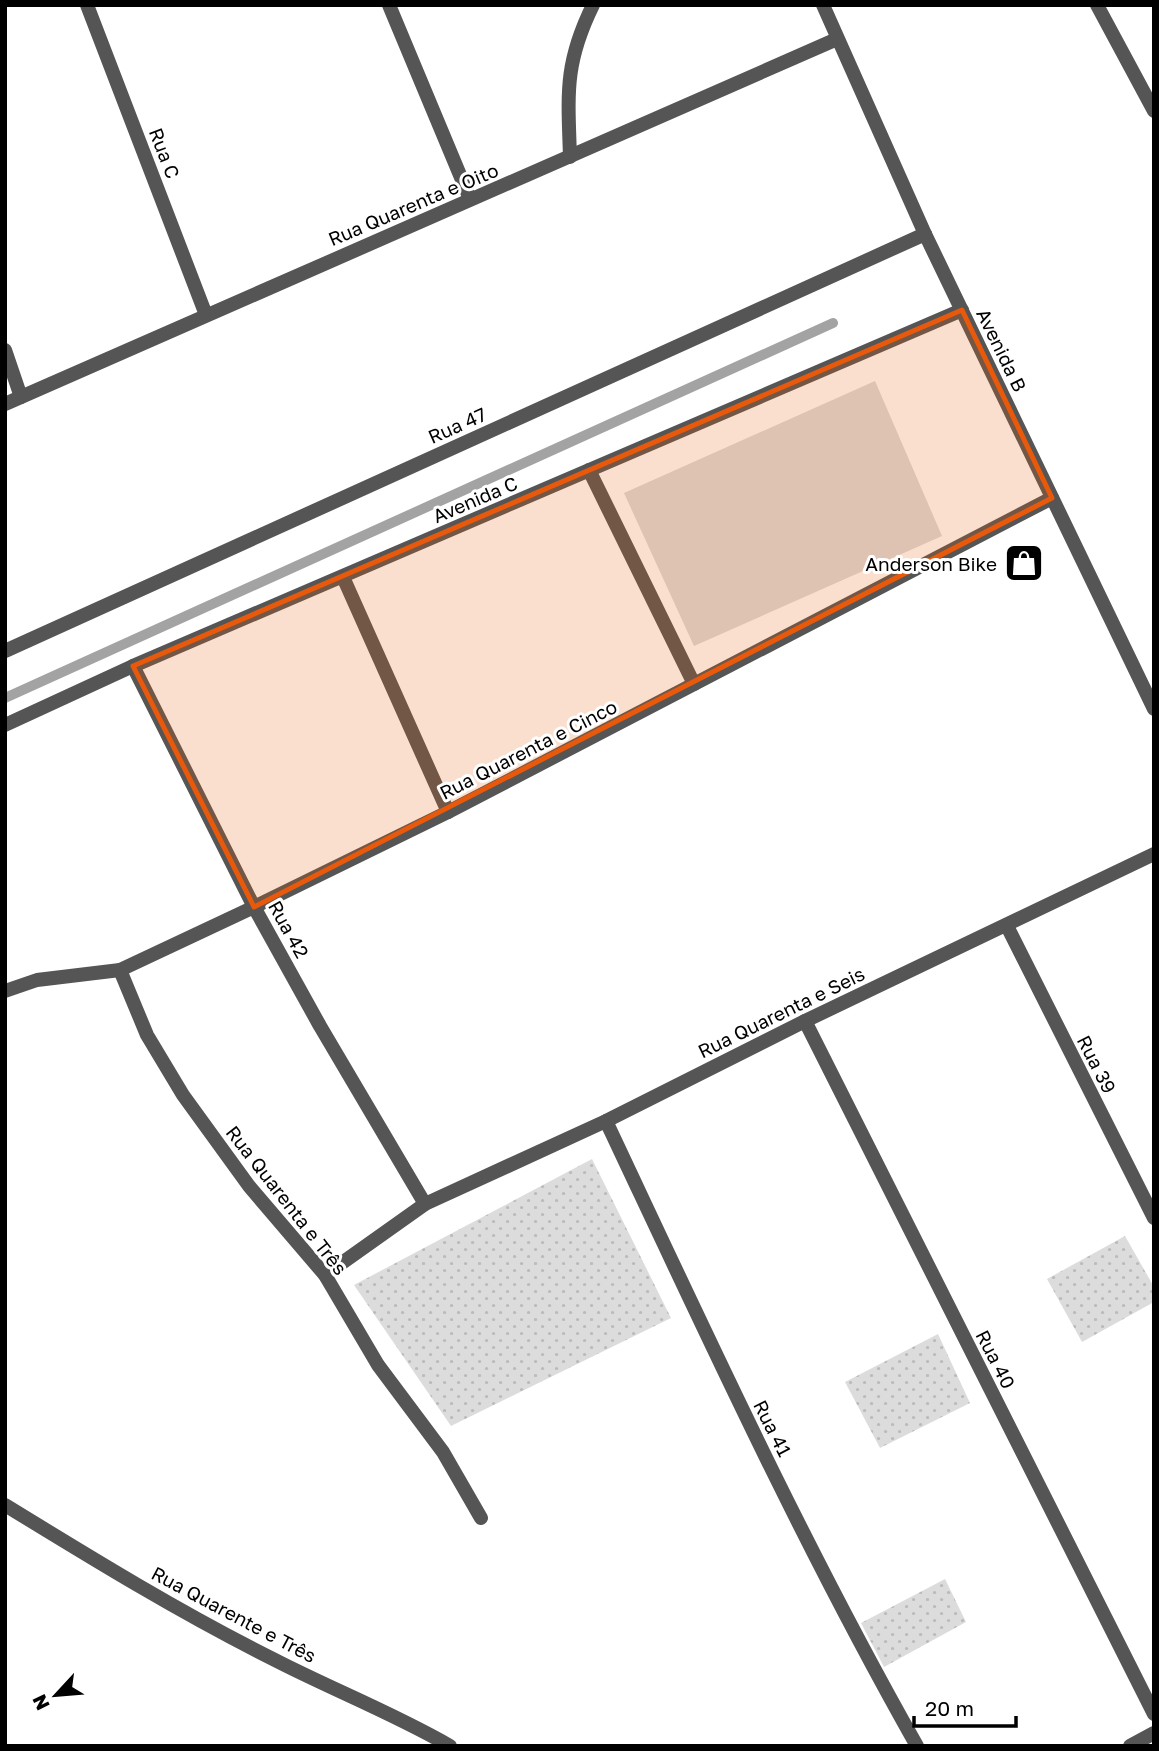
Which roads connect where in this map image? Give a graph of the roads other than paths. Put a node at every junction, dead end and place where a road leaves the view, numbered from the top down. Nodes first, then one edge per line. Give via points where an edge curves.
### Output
1 (87, 5) edge
2 (389, 5) edge
3 (593, 5) edge
4 (823, 5) edge
5 (1097, 5) edge
6 (836, 39) junction
7 (1152, 103) edge
8 (570, 157) junction
9 (470, 199) junction
10 (925, 234) junction
11 (962, 310) junction
12 (206, 315) junction
13 (5, 350) edge
14 (21, 397) junction
15 (5, 404) edge
16 (589, 470) junction
17 (1052, 498) junction
18 (344, 577) junction
19 (5, 651) edge
20 (133, 666) junction
21 (694, 684) junction
22 (1154, 709) edge
23 (5, 725) edge
24 (448, 812) junction
25 (1154, 854) edge
26 (254, 907) junction
27 (1007, 926) junction
28 (120, 970) junction
29 (5, 991) edge
30 (804, 1021) junction
31 (606, 1121) junction
32 (425, 1204) junction
33 (1154, 1218) edge
34 (325, 1275) junction
35 (5, 1505) edge
36 (481, 1518) dead end
37 (1154, 1714) edge
38 (1154, 1733) edge
39 (450, 1746) edge
40 (918, 1746) edge
41 (1130, 1746) edge

1 - 12 street, Rua C
2 - 9 street
3 - 8 street via 570,62
4 - 6 street, Avenida B
5 - 7 street
6 - 8 street, Rua Quarenta e Oito
6 - 10 street, Avenida B
8 - 9 street, Rua Quarenta e Oito
9 - 12 street, Rua Quarenta e Oito
10 - 11 street, Avenida B
10 - 19 street, Rua 47
11 - 16 street, Avenida C
11 - 17 street, Avenida B
12 - 14 street, Rua Quarenta e Oito
13 - 14 street
14 - 15 street, Rua Quarenta e Oito
16 - 18 street, Avenida C
16 - 21 street
17 - 21 street, Rua Quarenta e Cinco
17 - 22 street, Avenida B
18 - 20 street, Avenida C
18 - 24 street
20 - 23 street, Avenida C
20 - 26 street, Rua 42
21 - 24 street, Rua Quarenta e Cinco
24 - 26 street, Rua Quarenta e Cinco
25 - 27 street, Rua Quarenta e Seis
26 - 28 street, Rua Quarenta e Cinco
26 - 32 street, Rua 42
27 - 30 street, Rua Quarenta e Seis
27 - 33 street, Rua 39
28 - 29 street, Rua Quarenta e Cinco via 37,980
28 - 34 street, Rua Quarenta e Três via 147,1035 183,1096 249,1186
30 - 31 street, Rua Quarenta e Seis
30 - 37 street, Rua 40
31 - 32 street, Rua Quarenta e Seis
31 - 40 street, Rua 41 via 745,1417 868,1660
32 - 34 street, Rua Quarenta e Seis
34 - 36 street, Rua Quarenta e Três via 378,1365 443,1452
35 - 39 street, Rua Quarente e Três via 262,1654
38 - 41 street

